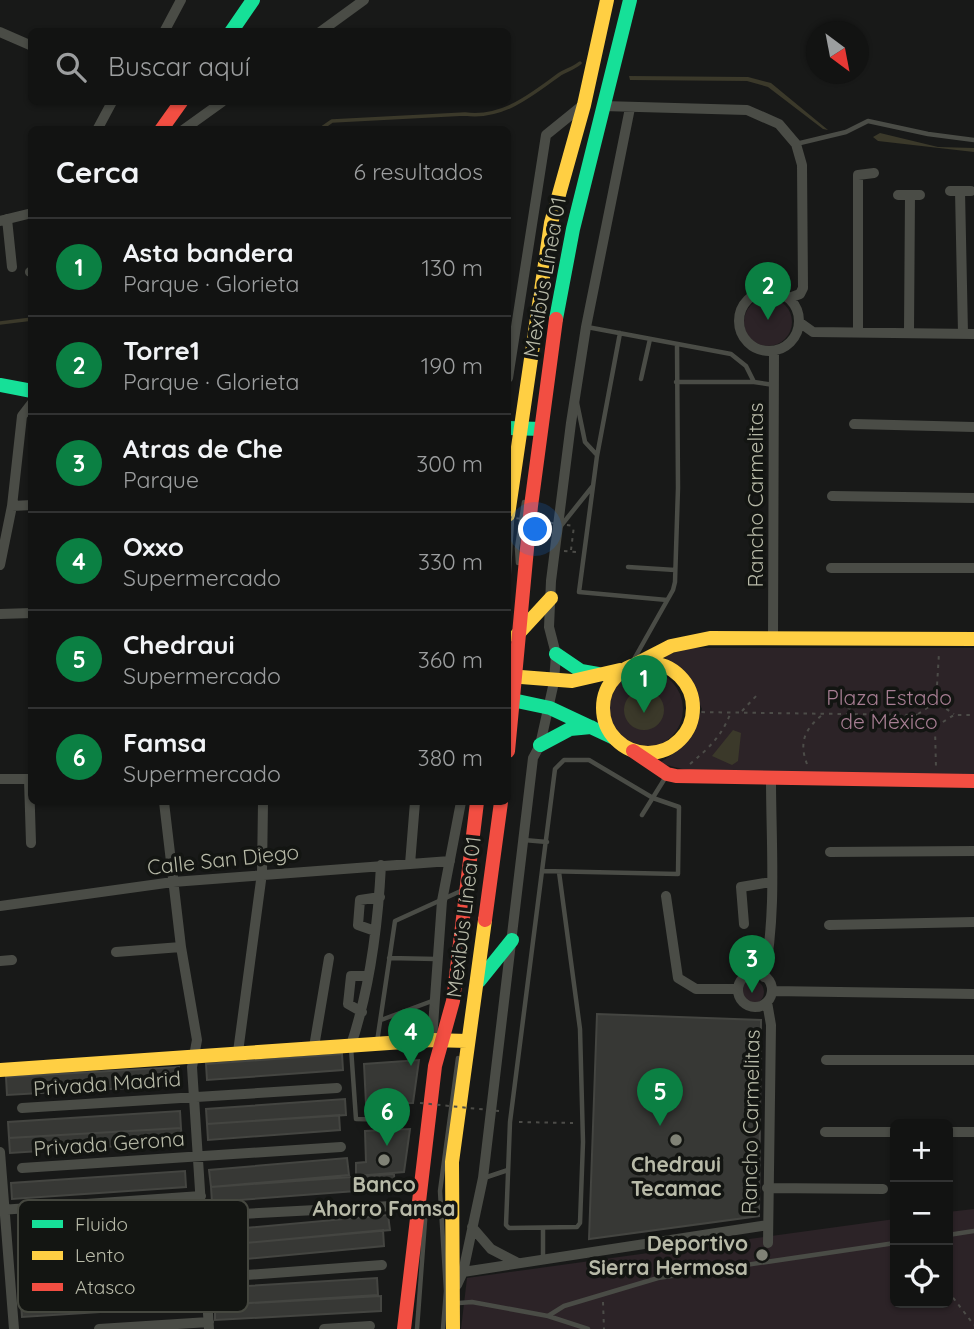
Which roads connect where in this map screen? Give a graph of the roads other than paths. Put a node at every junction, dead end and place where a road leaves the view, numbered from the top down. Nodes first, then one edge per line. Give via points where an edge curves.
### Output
1 (181, 0) edge
2 (253, 0) edge
3 (364, 0) edge
4 (609, 0) edge
5 (623, 0) edge
6 (630, 0) edge
7 (166, 28) edge
8 (234, 28) edge
9 (326, 28) edge
10 (0, 32) edge
11 (28, 44) edge
12 (605, 102) junction
13 (110, 105) edge
14 (179, 105) edge
15 (218, 105) edge
16 (584, 105) junction
17 (630, 107) junction
18 (99, 126) edge
19 (165, 126) edge
20 (189, 126) edge
21 (974, 141) edge
22 (796, 144) junction
23 (874, 173) dead end
24 (960, 191) dead end
25 (898, 195) dead end
26 (573, 199) dead end
27 (28, 214) edge
28 (4, 220) edge
29 (561, 251) dead end
30 (12, 267) dead end
31 (789, 298) junction
32 (799, 322) junction
33 (512, 323) edge
34 (586, 327) junction
35 (858, 331) junction
36 (909, 332) junction
37 (620, 334) junction
38 (969, 334) edge
39 (650, 339) junction
40 (677, 344) junction
41 (774, 351) junction
42 (641, 379) dead end
43 (676, 382) junction
44 (754, 382) junction
45 (0, 385) edge
46 (774, 385) junction
47 (28, 390) edge
48 (575, 396) junction
49 (28, 408) edge
50 (854, 424) dead end
51 (974, 426) edge
52 (526, 428) edge
53 (597, 456) junction
54 (593, 486) junction
55 (832, 496) dead end
56 (974, 498) edge
57 (511, 501) edge
58 (28, 505) edge
59 (12, 506) junction
60 (511, 522) edge
61 (558, 530) junction
62 (2, 547) edge
63 (0, 565) edge
64 (628, 567) dead end
65 (831, 568) dead end
66 (974, 569) edge
67 (675, 570) junction
68 (551, 598) junction
69 (667, 600) junction
70 (28, 613) edge
71 (0, 614) edge
72 (516, 636) junction
73 (773, 638) junction
74 (974, 639) edge
75 (556, 653) junction
76 (630, 667) junction
77 (511, 673) edge
78 (603, 675) junction
79 (511, 678) edge
80 (554, 682) junction
81 (511, 686) edge
82 (511, 687) edge
83 (550, 708) junction
84 (593, 727) junction
85 (614, 739) junction
86 (540, 745) junction
87 (634, 751) junction
88 (672, 775) junction
89 (0, 779) edge
90 (28, 779) edge
91 (771, 779) junction
92 (974, 780) edge
93 (653, 798) junction
94 (30, 805) edge
95 (164, 805) edge
96 (263, 805) edge
97 (415, 805) edge
98 (460, 805) edge
99 (477, 805) edge
100 (482, 805) edge
101 (493, 805) edge
102 (501, 805) edge
103 (642, 815) dead end
104 (523, 839) junction
105 (547, 842) junction
106 (30, 843) dead end
107 (974, 851) edge
108 (830, 852) dead end
109 (450, 861) junction
110 (410, 864) junction
111 (381, 865) junction
112 (543, 871) junction
113 (559, 872) junction
114 (262, 873) junction
115 (173, 882) junction
116 (771, 882) junction
117 (464, 890) junction
118 (666, 896) dead end
119 (380, 897) junction
120 (442, 901) junction
121 (0, 906) edge
122 (974, 922) edge
123 (744, 925) dead end
124 (829, 925) dead end
125 (375, 931) junction
126 (512, 940) junction
127 (181, 947) junction
128 (116, 952) dead end
129 (329, 958) dead end
130 (389, 958) junction
131 (436, 959) junction
132 (12, 960) dead end
133 (0, 961) edge
134 (368, 976) junction
135 (764, 976) junction
136 (478, 983) junction
137 (738, 989) junction
138 (772, 991) junction
139 (974, 994) edge
140 (432, 1001) junction
141 (767, 1002) junction
142 (362, 1012) junction
143 (380, 1021) junction
144 (450, 1041) junction
145 (377, 1044) junction
146 (351, 1045) junction
147 (314, 1047) junction
148 (238, 1052) junction
149 (195, 1055) junction
150 (826, 1060) dead end
151 (974, 1060) edge
152 (0, 1070) edge
153 (337, 1088) dead end
154 (194, 1097) junction
155 (22, 1108) dead end
156 (399, 1120) dead end
157 (825, 1132) dead end
158 (890, 1132) edge
159 (953, 1132) edge
160 (974, 1132) edge
161 (341, 1147) dead end
162 (0, 1152) edge
163 (198, 1156) junction
164 (22, 1168) dead end
165 (508, 1170) junction
166 (483, 1178) junction
167 (767, 1188) junction
168 (883, 1189) dead end
169 (201, 1196) junction
170 (140, 1200) edge
171 (201, 1200) edge
172 (392, 1206) dead end
173 (3, 1209) edge
174 (248, 1214) edge
175 (768, 1225) junction
176 (472, 1227) junction
177 (543, 1228) junction
178 (974, 1231) edge
179 (953, 1234) edge
180 (768, 1243) dead end
181 (890, 1243) edge
182 (543, 1258) junction
183 (517, 1263) junction
184 (382, 1265) dead end
185 (463, 1272) junction
186 (248, 1275) edge
187 (5, 1284) edge
188 (408, 1294) junction
189 (455, 1296) junction
190 (548, 1316) junction
191 (209, 1325) edge
192 (370, 1326) dead end
193 (14, 1329) edge
194 (99, 1329) edge
195 (324, 1329) edge
196 (398, 1329) edge
197 (404, 1329) edge
198 (417, 1329) edge
199 (443, 1329) edge
200 (453, 1329) edge
201 (587, 1329) edge

1 - 7 street
2 - 8 main road
3 - 9 street
4 - 16 main road
4 - 52 lane, Mexibús Línea 01 via 556,229
5 - 26 lane, Mexibús Línea 01
6 - 12 main road
10 - 11 street
12 - 17 street
12 - 52 main road
13 - 18 street
14 - 19 main road
15 - 20 street
16 - 33 street via 546,135
16 - 52 main road via 549,235
17 - 22 street via 747,110 779,124
17 - 34 street
21 - 22 lane via 868,121 839,134
22 - 31 street via 802,165 803,288
23 - 35 street via 858,175
24 - 38 street
25 - 36 street via 915,195
27 - 28 street
28 - 30 street
29 - 52 lane, Mexibús Línea 01
31 - 32 street
31 - 41 street via 764,290 742,306 738,319 748,344
32 - 35 street via 813,332
32 - 41 street via 796,335
34 - 37 lane
34 - 48 street
35 - 36 street
36 - 38 street
37 - 39 lane
37 - 53 lane
39 - 40 lane
39 - 42 lane
40 - 43 lane
40 - 44 lane via 731,354 746,366
41 - 46 street, Rancho Carmelitas
43 - 44 lane
43 - 67 lane
44 - 46 lane
45 - 47 main road
46 - 73 street, Rancho Carmelitas
48 - 53 lane via 585,442
48 - 61 street
49 - 59 street via 22,416
50 - 51 street
52 - 57 main road
52 - 60 lane, Mexibús Línea 01
52 - 72 main road
52 - 77 lane, Mexibús Línea 01
53 - 54 lane
54 - 61 lane
54 - 69 lane via 579,592
55 - 56 street
58 - 59 street
59 - 62 street
61 - 68 street
62 - 63 street
64 - 67 lane
65 - 66 street
67 - 69 lane
68 - 72 main road
68 - 75 street via 549,627
69 - 76 lane
70 - 71 street
72 - 79 main road
73 - 74 main road
73 - 76 main road via 678,643
75 - 78 main road via 581,671
75 - 80 street
76 - 78 main road
76 - 85 main road via 610,683 603,701 604,721
76 - 87 main road via 653,663 670,668 687,687 693,712 679,741 665,750
78 - 80 main road
80 - 81 main road
80 - 83 street
82 - 83 main road
83 - 84 main road
83 - 86 street
84 - 85 main road
84 - 86 main road via 570,729
85 - 87 main road
86 - 104 street via 533,758
87 - 88 main road
88 - 91 main road
88 - 93 lane
89 - 90 street
91 - 92 main road
91 - 116 street
93 - 103 lane
93 - 105 lane via 589,760 564,760 555,769
93 - 113 lane via 679,807 678,874
94 - 106 street
95 - 115 street
96 - 114 street
97 - 110 street
98 - 109 street
99 - 117 main road
100 - 144 lane, Mexibús Línea 01 via 470,879 471,919
101 - 144 lane, Mexibús Línea 01
102 - 136 main road
104 - 105 lane
104 - 126 street
105 - 112 lane
107 - 108 street
109 - 110 street, Calle San Diego
109 - 120 street
110 - 111 street, Calle San Diego
111 - 114 street, Calle San Diego
111 - 119 street
112 - 113 lane
112 - 165 lane via 510,1122
113 - 177 lane via 580,1029 580,1223 577,1227
114 - 115 street, Calle San Diego
114 - 148 street
115 - 121 street, Calle San Diego
115 - 127 street
116 - 123 street via 741,887
116 - 135 street
117 - 120 lane
117 - 144 main road
118 - 137 street via 678,978 696,989
119 - 125 street
119 - 125 street via 360,900 358,925
120 - 130 lane via 395,921
120 - 131 street
122 - 124 street
125 - 134 street
126 - 136 main road
126 - 166 street
127 - 128 street
127 - 149 street via 197,1040
129 - 147 street
130 - 131 lane
130 - 143 lane
131 - 140 street
132 - 133 street
134 - 142 street
134 - 142 street via 351,976 348,1004
135 - 137 street via 744,977
135 - 138 street
136 - 144 main road
137 - 141 street via 745,1004
138 - 139 street
138 - 141 street
140 - 143 lane
140 - 144 street
141 - 167 street, Rancho Carmelitas via 771,1025
142 - 146 street
143 - 145 lane
144 - 145 main road
144 - 188 main road via 435,1066
144 - 189 main road via 449,1199
144 - 198 lane, Mexibús Línea 01 via 443,1061 427,1191
144 - 199 lane, Mexibús Línea 01 via 440,1191 446,1291
145 - 146 main road
146 - 147 main road
146 - 156 lane via 356,1119
147 - 148 main road
148 - 149 main road
149 - 152 main road
149 - 154 street
150 - 151 street
153 - 154 street, Privada Madrid
154 - 155 street, Privada Madrid
154 - 163 street
157 - 158 street
159 - 160 street
161 - 163 street, Privada Gerona
162 - 173 street
163 - 164 street, Privada Gerona
163 - 169 street
165 - 166 lane
165 - 177 lane via 506,1225
166 - 176 street
167 - 168 street
167 - 175 street, Rancho Carmelitas
169 - 170 street
169 - 171 street
172 - 174 street
173 - 187 street
175 - 180 street, Rancho Carmelitas
175 - 182 street
176 - 183 street via 491,1249
176 - 185 street
177 - 182 lane
178 - 179 lane
181 - 190 lane via 658,1278 564,1306
182 - 183 street
183 - 185 street
184 - 186 street
185 - 189 street
187 - 193 street
188 - 196 main road
188 - 197 main road
189 - 190 lane
189 - 200 main road
190 - 201 lane
191 - 194 street
192 - 195 street

